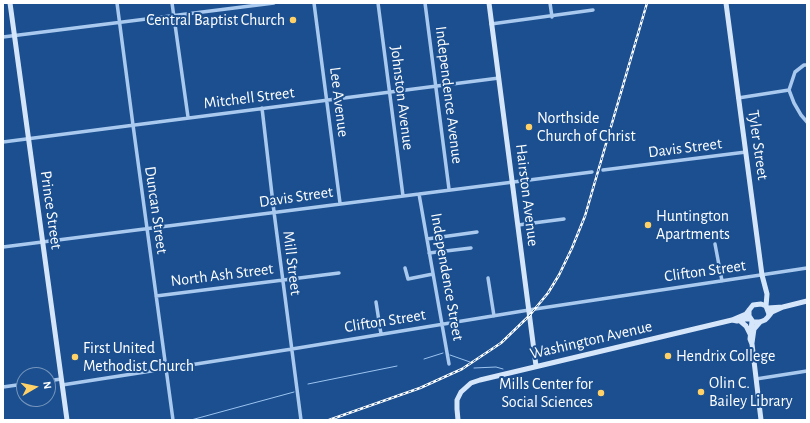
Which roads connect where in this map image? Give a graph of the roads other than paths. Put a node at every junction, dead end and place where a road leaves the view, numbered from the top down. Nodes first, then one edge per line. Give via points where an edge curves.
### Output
1 (10, 3) edge
2 (118, 3) edge
3 (172, 3) edge
4 (274, 3) edge
5 (314, 3) edge
6 (378, 3) edge
7 (425, 3) edge
8 (489, 3) edge
9 (550, 3) edge
10 (726, 3) edge
11 (248, 5) edge
12 (593, 10) dead end
13 (174, 15) junction
14 (552, 17) junction
15 (120, 21) junction
16 (491, 24) junction
17 (14, 36) junction
18 (3, 37) edge
19 (807, 65) edge
20 (498, 78) junction
21 (436, 86) junction
22 (789, 90) junction
23 (390, 92) junction
24 (738, 98) junction
25 (327, 100) junction
26 (262, 108) junction
27 (188, 117) junction
28 (807, 122) edge
29 (133, 125) junction
30 (28, 139) junction
31 (3, 142) edge
32 (746, 152) junction
33 (603, 170) dead end
34 (592, 172) dead end
35 (512, 182) junction
36 (449, 189) junction
37 (419, 194) junction
38 (402, 196) junction
39 (340, 203) junction
40 (274, 212) junction
41 (564, 219) dead end
42 (518, 225) junction
43 (147, 229) junction
44 (478, 232) dead end
45 (427, 239) junction
46 (42, 241) junction
47 (715, 244) dead end
48 (3, 247) edge
49 (471, 248) dead end
50 (429, 253) junction
51 (405, 268) dead end
52 (807, 268) edge
53 (339, 273) dead end
54 (433, 274) junction
55 (762, 275) junction
56 (488, 278) dead end
57 (282, 280) junction
58 (722, 281) junction
59 (765, 290) junction
60 (156, 296) junction
61 (767, 297) junction
62 (807, 301) edge
63 (376, 302) dead end
64 (757, 304) junction
65 (767, 307) junction
66 (776, 307) junction
67 (784, 307) junction
68 (528, 310) junction
69 (749, 310) junction
70 (494, 316) junction
71 (768, 317) junction
72 (732, 320) junction
73 (739, 320) junction
74 (751, 320) junction
75 (760, 322) junction
76 (441, 324) junction
77 (381, 334) junction
78 (750, 334) junction
79 (752, 344) junction
80 (292, 349) junction
81 (449, 364) dead end
82 (536, 366) junction
83 (166, 368) junction
84 (807, 371) edge
85 (756, 379) junction
86 (56, 382) edge
87 (62, 382) junction
88 (16, 385) edge
89 (3, 387) edge
90 (66, 420) edge
91 (173, 420) edge
92 (301, 420) edge
93 (458, 420) edge
94 (761, 420) edge

1 - 17 street, Prince Street
2 - 15 street, Duncan Street
3 - 13 street
4 - 11 street
5 - 25 street, Lee Avenue
6 - 23 street, Johnston Avenue
7 - 21 street, Independence Avenue
8 - 16 street, Hairston Avenue
9 - 14 street
10 - 24 street, Tyler Street
11 - 13 street
12 - 14 street
13 - 15 street
13 - 27 street
14 - 16 street
15 - 17 street
15 - 29 street, Duncan Street
16 - 20 street, Hairston Avenue
17 - 18 street
17 - 30 street, Prince Street
19 - 22 street via 794,72
20 - 21 street, Mitchell Street
20 - 35 street, Hairston Avenue
21 - 23 street, Mitchell Street
21 - 36 street, Independence Avenue
22 - 24 street
22 - 28 street via 794,103
23 - 25 street, Mitchell Street
23 - 38 street, Johnston Avenue
24 - 32 street, Tyler Street
25 - 26 street, Mitchell Street
25 - 39 street, Lee Avenue
26 - 27 street, Mitchell Street
26 - 40 street, Mill Street
27 - 29 street, Mitchell Street
29 - 30 street, Mitchell Street
29 - 43 street, Duncan Street
30 - 31 street, Mitchell Street
30 - 46 street, Prince Street
32 - 33 street, Davis Street
32 - 55 street, Tyler Street
34 - 35 street, Davis Street
35 - 36 street, Davis Street
35 - 42 street, Hairston Avenue
36 - 37 street, Davis Street
37 - 38 street, Davis Street
37 - 45 street, Independence Street
38 - 39 street, Davis Street
39 - 40 street, Davis Street
40 - 43 street, Davis Street
40 - 57 street, Mill Street
41 - 42 street
42 - 68 street, Hairston Avenue
43 - 46 street, Davis Street
43 - 60 street, Duncan Street
44 - 45 street
45 - 50 street, Independence Street
46 - 48 street, Davis Street
46 - 87 street, Prince Street
47 - 58 street
49 - 50 street
50 - 54 street, Independence Street
51 - 54 street via 408,279
52 - 55 street, Clifton Street
53 - 57 street, North Ash Street
54 - 76 street, Independence Street
55 - 58 street, Clifton Street
55 - 59 street, Tyler Street
56 - 70 street
57 - 60 street, North Ash Street
57 - 80 street, Mill Street
58 - 68 street, Clifton Street
59 - 61 street, Tyler Street
59 - 64 street via 763,299
60 - 83 street, Duncan Street
61 - 65 street, Tyler Street
61 - 66 street
62 - 67 street
63 - 77 street
64 - 65 street
64 - 69 street
65 - 66 street
65 - 71 street
66 - 67 street
67 - 71 street via 772,312
68 - 70 street, Clifton Street
68 - 82 street, Hairston Avenue
69 - 72 street, Washington Avenue
69 - 74 street
70 - 76 street, Clifton Street
71 - 75 street
72 - 73 street, Washington Avenue
72 - 82 street, Washington Avenue
73 - 74 street, Washington Avenue
73 - 78 street
74 - 75 street
74 - 78 street
75 - 79 street via 754,329
76 - 77 street, Clifton Street
76 - 81 street, Independence Street
77 - 80 street, Clifton Street
78 - 79 street
79 - 85 street
80 - 83 street, Clifton Street
80 - 92 street, Mill Street
82 - 93 street, Washington Avenue via 471,383 461,392 458,400
83 - 87 street, Clifton Street
83 - 91 street, Duncan Street
84 - 85 street
85 - 94 street
86 - 87 street, Clifton Street
87 - 90 street, Prince Street
88 - 89 street

